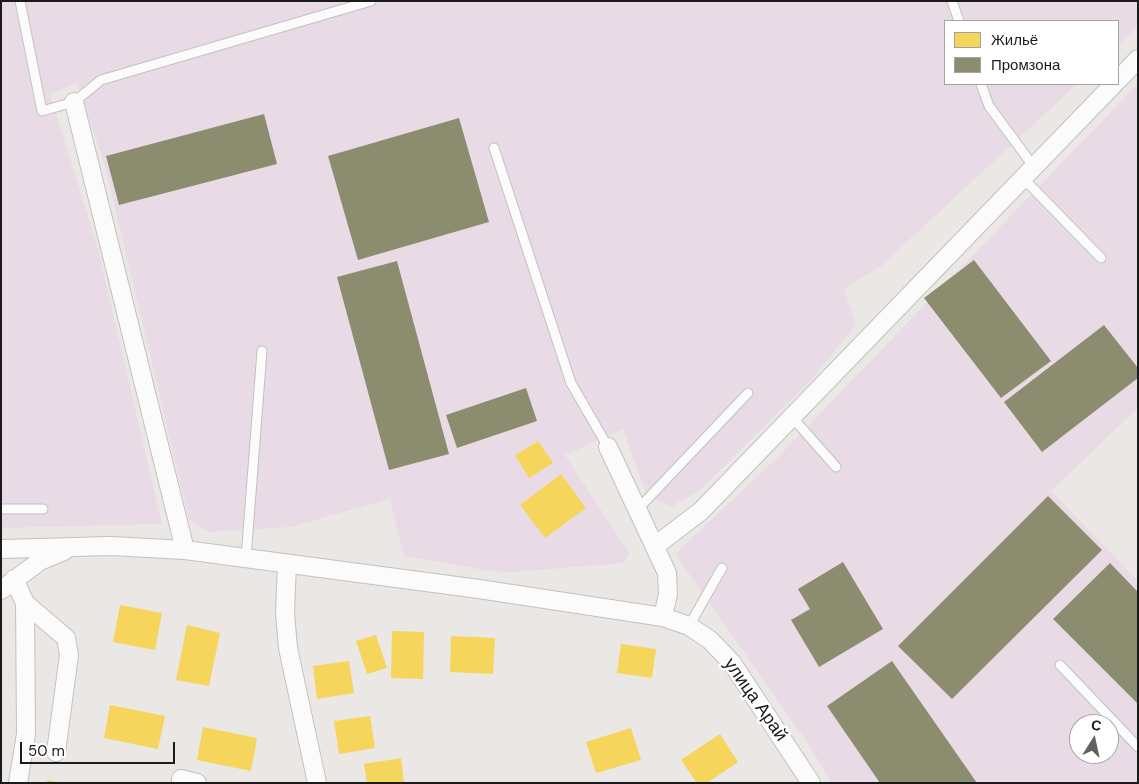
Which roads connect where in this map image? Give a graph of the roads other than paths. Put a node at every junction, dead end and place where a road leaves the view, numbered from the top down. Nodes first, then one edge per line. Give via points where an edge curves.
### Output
1 (20, 1) edge
2 (371, 1) edge
3 (952, 1) edge
4 (959, 20) edge
5 (1138, 59) edge
6 (1119, 79) edge
7 (981, 85) edge
8 (1113, 85) edge
9 (74, 102) junction
10 (494, 148) dead end
11 (1028, 172) junction
12 (1101, 258) dead end
13 (262, 351) dead end
14 (748, 393) dead end
15 (792, 416) junction
16 (608, 447) joint
17 (836, 468) dead end
18 (43, 508) dead end
19 (1, 510) edge
20 (637, 510) junction
21 (654, 546) junction
22 (72, 548) junction
23 (1, 549) edge
24 (185, 550) junction
25 (246, 558) junction
26 (287, 564) junction
27 (722, 568) dead end
28 (14, 579) junction
29 (1, 590) edge
30 (25, 602) junction
31 (663, 616) junction
32 (689, 626) junction
33 (1060, 665) dead end
34 (1138, 747) edge
35 (56, 752) dead end
36 (18, 783) edge
37 (317, 783) edge
38 (811, 783) edge

1 - 9 lane via 42,111
2 - 9 lane via 100,80
3 - 4 lane
5 - 6 street
7 - 11 lane via 989,106
8 - 11 street
9 - 24 street
10 - 16 lane via 571,382
11 - 12 lane
11 - 15 street
13 - 25 lane
14 - 20 lane
15 - 17 lane
15 - 21 street via 701,511
16 - 20 street
18 - 19 lane
20 - 21 street
21 - 31 street via 667,573 668,594
22 - 23 street, улица Арай
22 - 24 street, улица Арай via 111,546
22 - 28 street via 40,561
24 - 25 street, улица Арай
25 - 26 street, улица Арай
26 - 31 street, улица Арай
26 - 37 street via 285,613 288,648
27 - 32 lane
28 - 29 street
28 - 30 street
30 - 35 street via 66,638 69,655
30 - 36 street via 26,734
31 - 32 street, улица Арай
32 - 38 street, улица Арай via 710,640 732,663
33 - 34 lane

